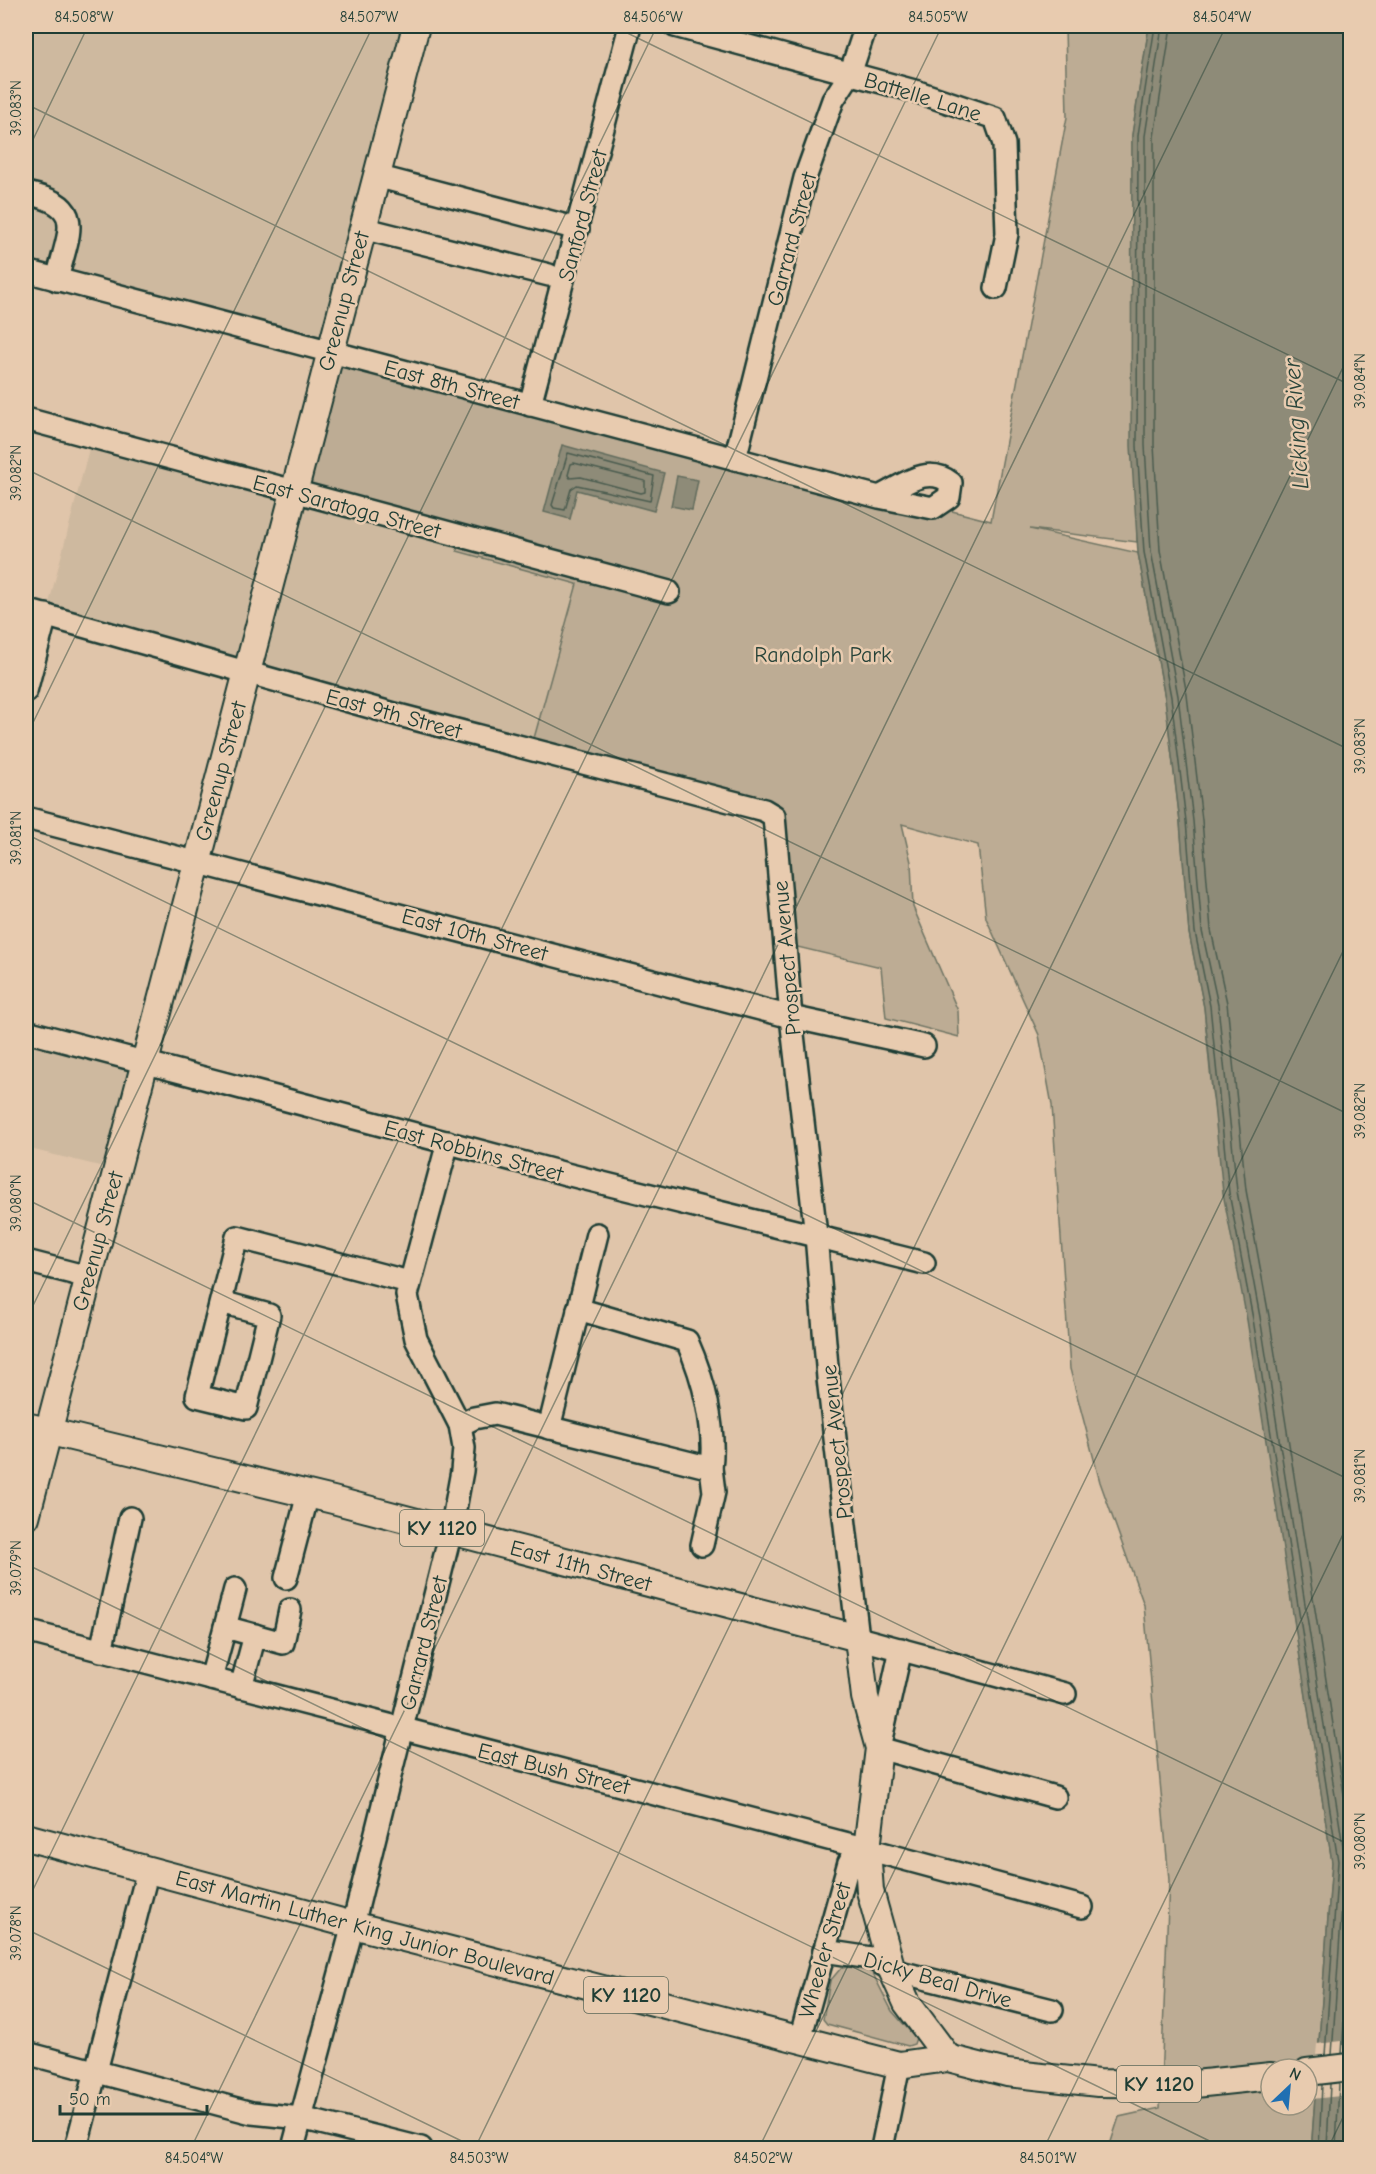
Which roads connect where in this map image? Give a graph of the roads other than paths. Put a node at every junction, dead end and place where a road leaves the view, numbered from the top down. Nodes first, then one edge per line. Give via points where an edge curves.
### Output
1 (416, 26) edge
2 (630, 26) edge
3 (675, 26) edge
4 (866, 26) edge
5 (850, 74) junction
6 (376, 176) junction
7 (26, 193) edge
8 (362, 228) junction
9 (578, 229) junction
10 (26, 271) edge
11 (549, 275) dead end
12 (57, 280) junction
13 (996, 288) dead end
14 (329, 351) junction
15 (530, 405) junction
16 (26, 419) edge
17 (735, 459) junction
18 (293, 491) junction
19 (879, 497) dead end
20 (669, 592) dead end
21 (26, 610) edge
22 (46, 615) junction
23 (246, 671) junction
24 (26, 692) edge
25 (764, 810) joint
26 (26, 818) edge
27 (196, 861) junction
28 (791, 1017) junction
29 (26, 1032) edge
30 (924, 1046) dead end
31 (144, 1062) junction
32 (448, 1143) junction
33 (597, 1234) dead end
34 (816, 1235) junction
35 (26, 1261) edge
36 (924, 1263) dead end
37 (88, 1277) junction
38 (409, 1282) junction
39 (221, 1302) junction
40 (578, 1310) junction
41 (460, 1425) junction
42 (549, 1428) junction
43 (37, 1429) edge
44 (711, 1468) junction
45 (29, 1487) edge
46 (308, 1494) junction
47 (26, 1517) edge
48 (130, 1518) dead end
49 (451, 1530) junction
50 (702, 1545) dead end
51 (286, 1578) dead end
52 (235, 1589) dead end
53 (290, 1611) dead end
54 (225, 1627) junction
55 (26, 1631) edge
56 (255, 1635) junction
57 (858, 1638) junction
58 (901, 1649) junction
59 (101, 1651) junction
60 (211, 1679) junction
61 (241, 1687) junction
62 (1065, 1694) dead end
63 (401, 1728) junction
64 (879, 1748) junction
65 (1055, 1797) dead end
66 (26, 1837) edge
67 (858, 1855) junction
68 (148, 1870) junction
69 (1082, 1907) dead end
70 (353, 1926) junction
71 (824, 1951) junction
72 (892, 1970) junction
73 (1052, 2010) dead end
74 (800, 2039) junction
75 (26, 2053) edge
76 (948, 2058) junction
77 (898, 2065) junction
78 (1350, 2067) edge
79 (97, 2071) junction
80 (1319, 2071) edge
81 (1259, 2077) edge
82 (301, 2118) junction
83 (76, 2148) edge
84 (293, 2148) edge
85 (422, 2148) edge
86 (882, 2148) edge

1 - 6 main road, Greenup Street
2 - 9 street, Sanford Street
3 - 5 street, Battelle Lane
4 - 5 street, Garrard Street
5 - 13 street, Battelle Lane via 995,118 1004,144 1007,234
5 - 17 street, Garrard Street via 833,100 805,178
6 - 8 main road, Greenup Street
6 - 9 street
7 - 12 street via 54,201 68,214
8 - 11 street
8 - 14 main road, Greenup Street
9 - 15 street, Sanford Street
10 - 12 street, East 8th Street
12 - 14 street, East 8th Street
14 - 15 street, East 8th Street
14 - 18 main road, Greenup Street
15 - 17 street, East 8th Street
16 - 18 street, East Saratoga Street
17 - 19 street, East 8th Street
18 - 20 street, East Saratoga Street
18 - 23 main road, Greenup Street
21 - 22 street, East 9th Street
22 - 23 street, East 9th Street
22 - 24 street
23 - 25 street, East 9th Street
23 - 27 main road, Greenup Street
25 - 28 street, Prospect Avenue via 774,816
26 - 27 street, East 10th Street
27 - 28 street, East 10th Street
27 - 31 main road, Greenup Street
28 - 30 street, East 10th Street
28 - 34 street, Prospect Avenue
29 - 31 street, East Robbins Street
31 - 32 street, East Robbins Street
31 - 37 main road, Greenup Street
32 - 34 street, East Robbins Street
32 - 38 street, Garrard Street
33 - 40 street
34 - 36 street, East Robbins Street
34 - 57 street, Prospect Avenue
35 - 37 street
37 - 43 main road, Greenup Street
38 - 39 street via 237,1237
38 - 41 street, Garrard Street via 416,1339
39 - 39 street via 197,1396 246,1408 269,1315
40 - 42 street
40 - 44 street via 687,1341 698,1365 714,1445
41 - 42 street via 495,1414
41 - 49 street, Garrard Street via 464,1448
42 - 44 street
43 - 45 main road, Greenup Street
43 - 46 main road, East 11th Street / KY 1120
44 - 50 street via 714,1492
45 - 47 main road, Greenup Street
46 - 49 main road, East 11th Street / KY 1120
46 - 51 street
48 - 59 street
49 - 57 main road, East 11th Street / KY 1120
49 - 63 street, Garrard Street
52 - 54 street
53 - 56 street via 283,1643
54 - 56 street
54 - 60 street
55 - 59 street, East Bush Street
56 - 61 street
57 - 58 street, East 11th Street
57 - 64 main road, Prospect Avenue via 865,1697
58 - 62 street, East 11th Street
58 - 64 street
59 - 60 street, East Bush Street
60 - 61 street, East Bush Street
61 - 63 street, East Bush Street
63 - 67 street, East Bush Street
63 - 70 street, Garrard Street
64 - 65 street
64 - 67 main road, Prospect Avenue
66 - 68 main road, East Martin Luther King Junior Boulevard / KY 1120
67 - 69 street, East Bush Street
67 - 71 street, Wheeler Street
67 - 72 main road, Prospect Avenue
68 - 70 main road, East Martin Luther King Junior Boulevard / KY 1120
68 - 79 street
70 - 74 main road, East Martin Luther King Junior Boulevard / KY 1120
70 - 82 street, Garrard Street
71 - 72 street, Dicky Beal Drive via 871,1958
71 - 74 street, Wheeler Street
72 - 73 street, Dicky Beal Drive
72 - 76 main road, Prospect Avenue via 907,2003
74 - 77 main road, East Martin Luther King Junior Boulevard / KY 1120
75 - 79 street
76 - 77 main road, East Martin Luther King Junior Boulevard / KY 1120
76 - 81 main road, East Martin Luther King Junior Boulevard / KY 1120 via 991,2070 1098,2083 1195,2084
77 - 86 street
78 - 80 main road
79 - 82 street via 252,2113
79 - 83 street
82 - 84 street, Garrard Street
82 - 85 street

